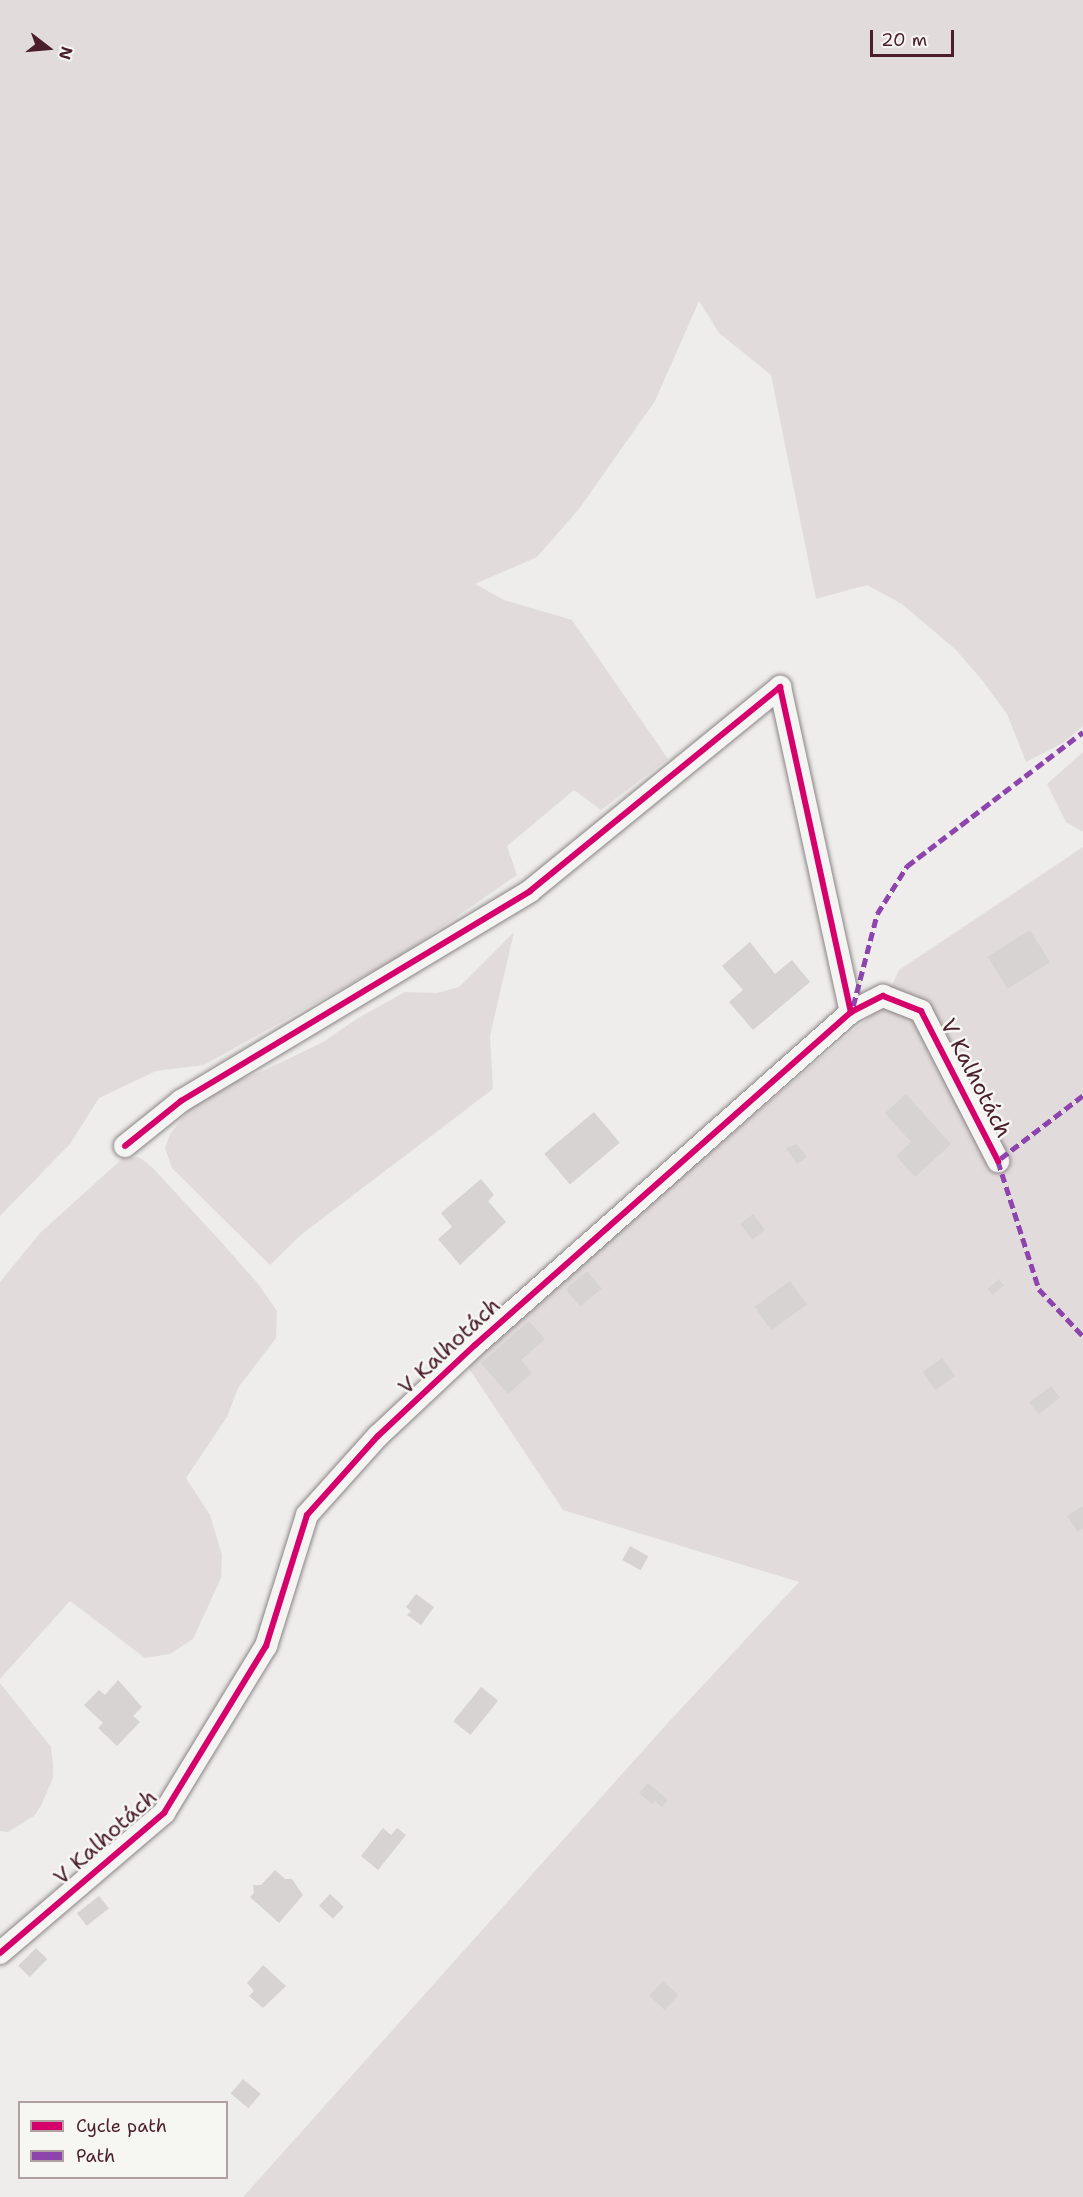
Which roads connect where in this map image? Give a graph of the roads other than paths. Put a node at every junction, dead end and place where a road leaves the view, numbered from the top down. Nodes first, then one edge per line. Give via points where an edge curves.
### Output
1 (851, 1012) junction
2 (125, 1146) dead end
3 (998, 1161) dead end
4 (0, 1953) edge

1 - 2 street via 780,687 530,891 181,1101
1 - 3 street, V Kalhotách via 883,996 921,1011
1 - 4 street, V Kalhotách via 475,1345 378,1436 306,1515 267,1646 164,1813

